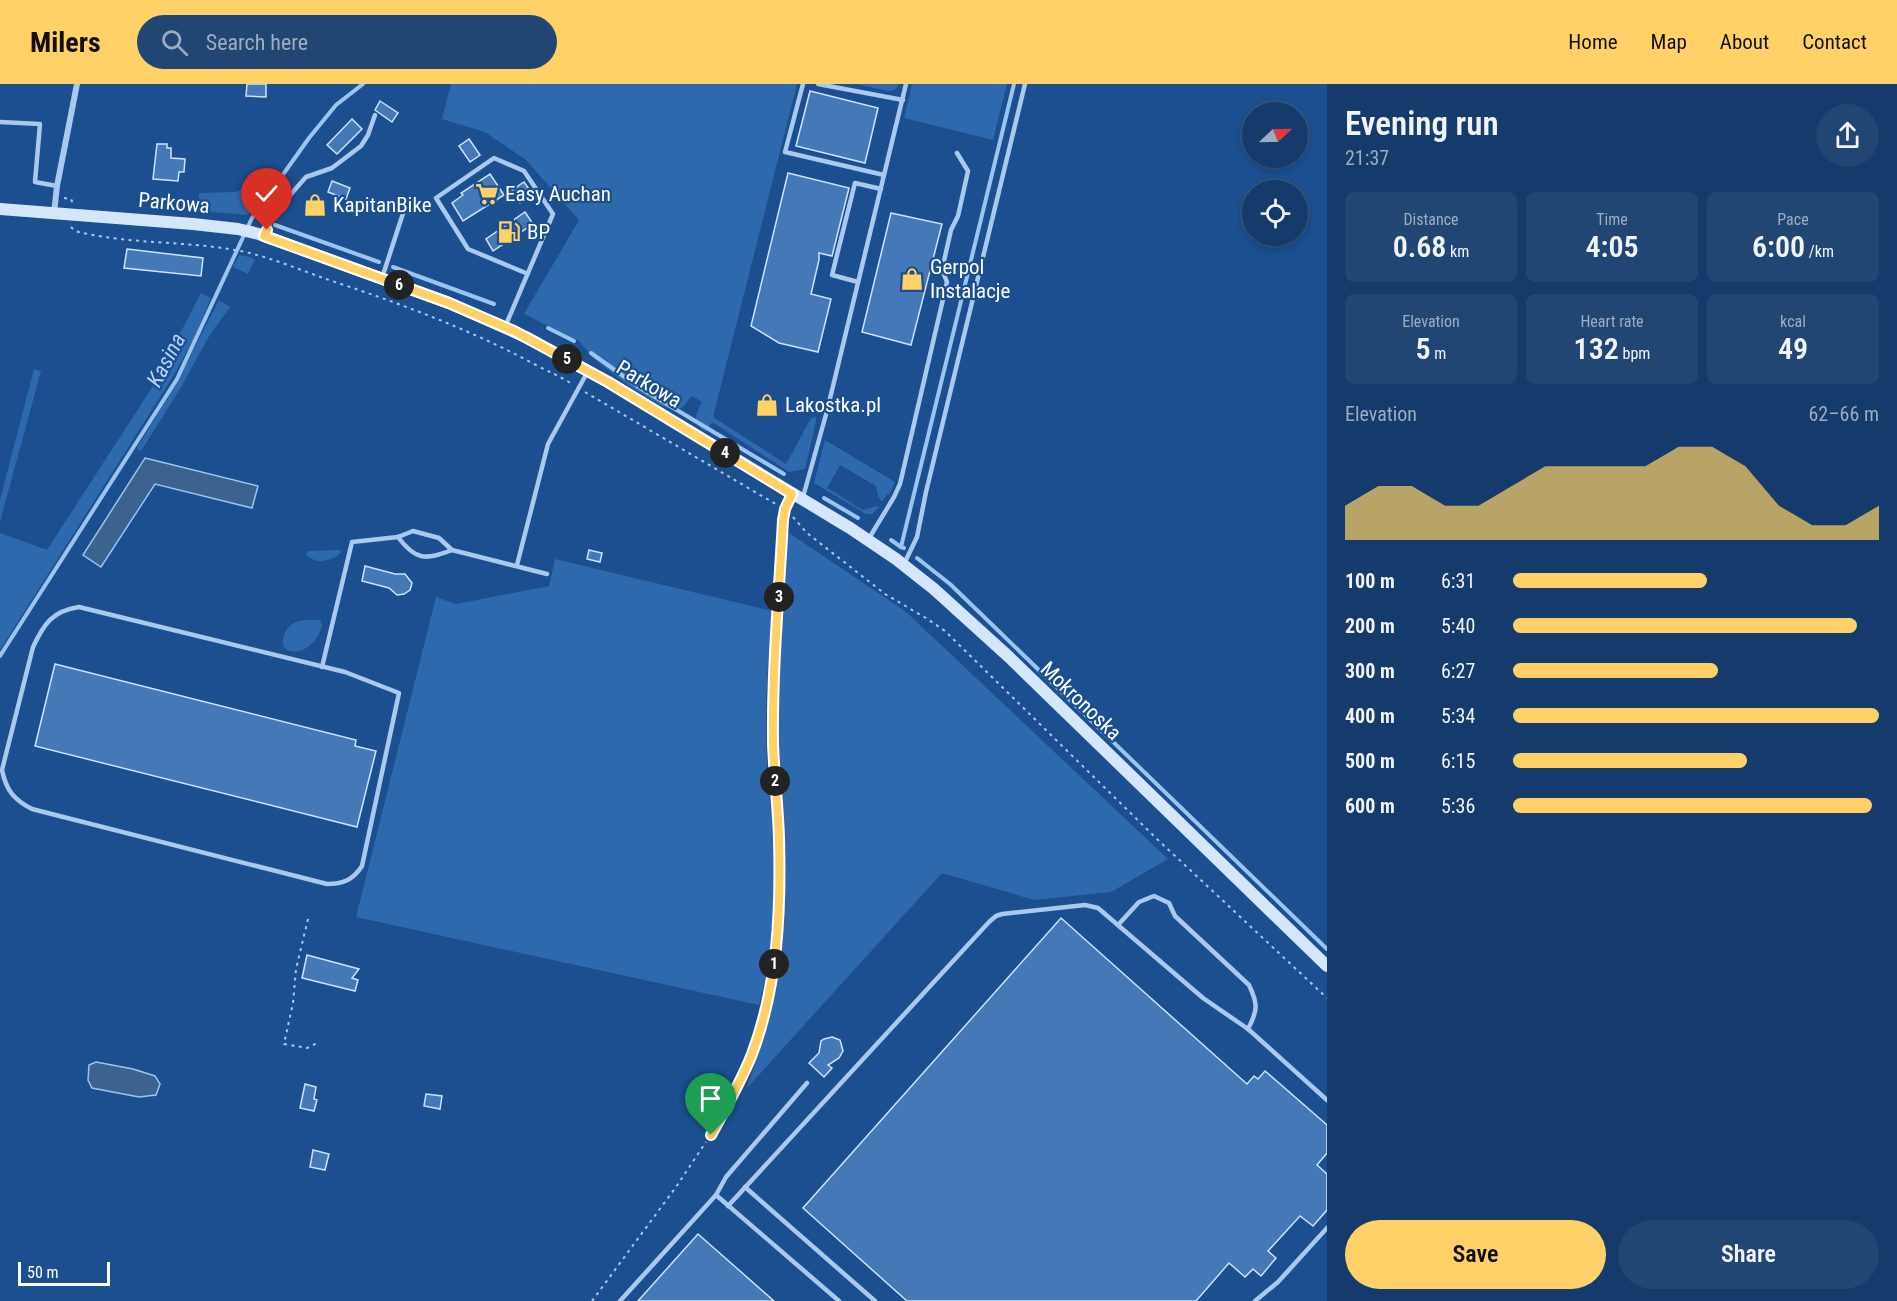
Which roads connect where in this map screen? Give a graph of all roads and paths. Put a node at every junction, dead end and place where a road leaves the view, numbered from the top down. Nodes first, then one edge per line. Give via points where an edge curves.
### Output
1 (77, 84) edge
2 (803, 84) edge
3 (818, 84) edge
4 (906, 84) edge
5 (1025, 84) edge
6 (903, 100) junction
7 (375, 116) dead end
8 (0, 122) edge
9 (957, 153) dead end
10 (884, 175) junction
11 (57, 186) junction
12 (881, 189) junction
13 (55, 198) junction
14 (407, 201) dead end
15 (0, 209) edge
16 (72, 209) dead end
17 (54, 213) junction
18 (71, 224) dead end
19 (262, 235) junction
20 (528, 274) junction
21 (382, 278) junction
22 (858, 282) junction
23 (505, 327) junction
24 (588, 371) junction
25 (571, 383) dead end
26 (588, 393) dead end
27 (794, 494) junction
28 (785, 509) junction
29 (398, 537) junction
30 (868, 540) junction
31 (452, 550) junction
32 (517, 565) junction
33 (904, 565) junction
34 (547, 574) dead end
35 (322, 667) junction
36 (308, 919) dead end
37 (1118, 925) junction
38 (1327, 966) edge
39 (1327, 998) edge
40 (1248, 1029) junction
41 (319, 1042) dead end
42 (807, 1083) dead end
43 (1327, 1100) edge
44 (711, 1135) joint
45 (745, 1187) junction
46 (716, 1195) junction
47 (728, 1206) junction
48 (1327, 1228) edge
49 (592, 1301) edge
50 (620, 1301) edge
51 (839, 1301) edge
52 (875, 1301) edge
53 (1255, 1301) edge

1 - 11 street
2 - 10 lane via 785,152
3 - 6 lane
4 - 6 lane
5 - 33 lane via 917,537
6 - 10 lane
7 - 19 lane via 361,146 332,168 306,177 277,210
8 - 11 lane via 39,124 35,182
9 - 30 lane via 968,171 942,270 947,282 945,293 900,484
10 - 12 lane
11 - 13 street
12 - 22 lane
12 - 22 lane via 855,183 832,275
13 - 16 path via 71,199
13 - 17 street
14 - 21 lane
15 - 17 main road, Parkowa
17 - 19 main road, Parkowa via 193,224
18 - 25 path via 75,231 109,239 250,254 444,320
19 - 21 main road, Parkowa
20 - 20 lane via 554,214 524,171 494,158 436,198 468,249
20 - 23 lane
21 - 23 main road, Parkowa
22 - 27 lane via 827,411
23 - 24 main road, Parkowa
24 - 27 main road, Parkowa
24 - 32 lane via 548,444
26 - 28 path
27 - 28 lane
27 - 30 main road, Mokronoska
28 - 39 path via 807,533 885,594 945,631 1158,840
28 - 44 lane via 773,710 779,838 777,944 764,1017 752,1053
29 - 31 lane via 413,531 439,538
29 - 31 lane via 409,552 431,558
29 - 35 lane via 352,542
30 - 33 main road, Mokronoska
31 - 32 lane
32 - 34 lane
33 - 38 main road, Mokronoska via 1009,657
35 - 35 lane via 95,610 68,608 53,616 33,647 3,770 5,783 12,795 32,809 338,884 356,875 362,866 399,693
36 - 41 path via 284,1044 307,1048
37 - 40 lane via 1203,998
37 - 40 lane via 1139,903 1154,896 1169,903 1175,916 1249,985 1255,997 1256,1014
37 - 45 lane via 1092,906 996,916
40 - 43 lane
42 - 46 lane via 726,1177
44 - 49 path
45 - 47 lane
45 - 52 lane
46 - 47 lane
46 - 50 lane
47 - 51 lane
48 - 53 lane via 1278,1282

